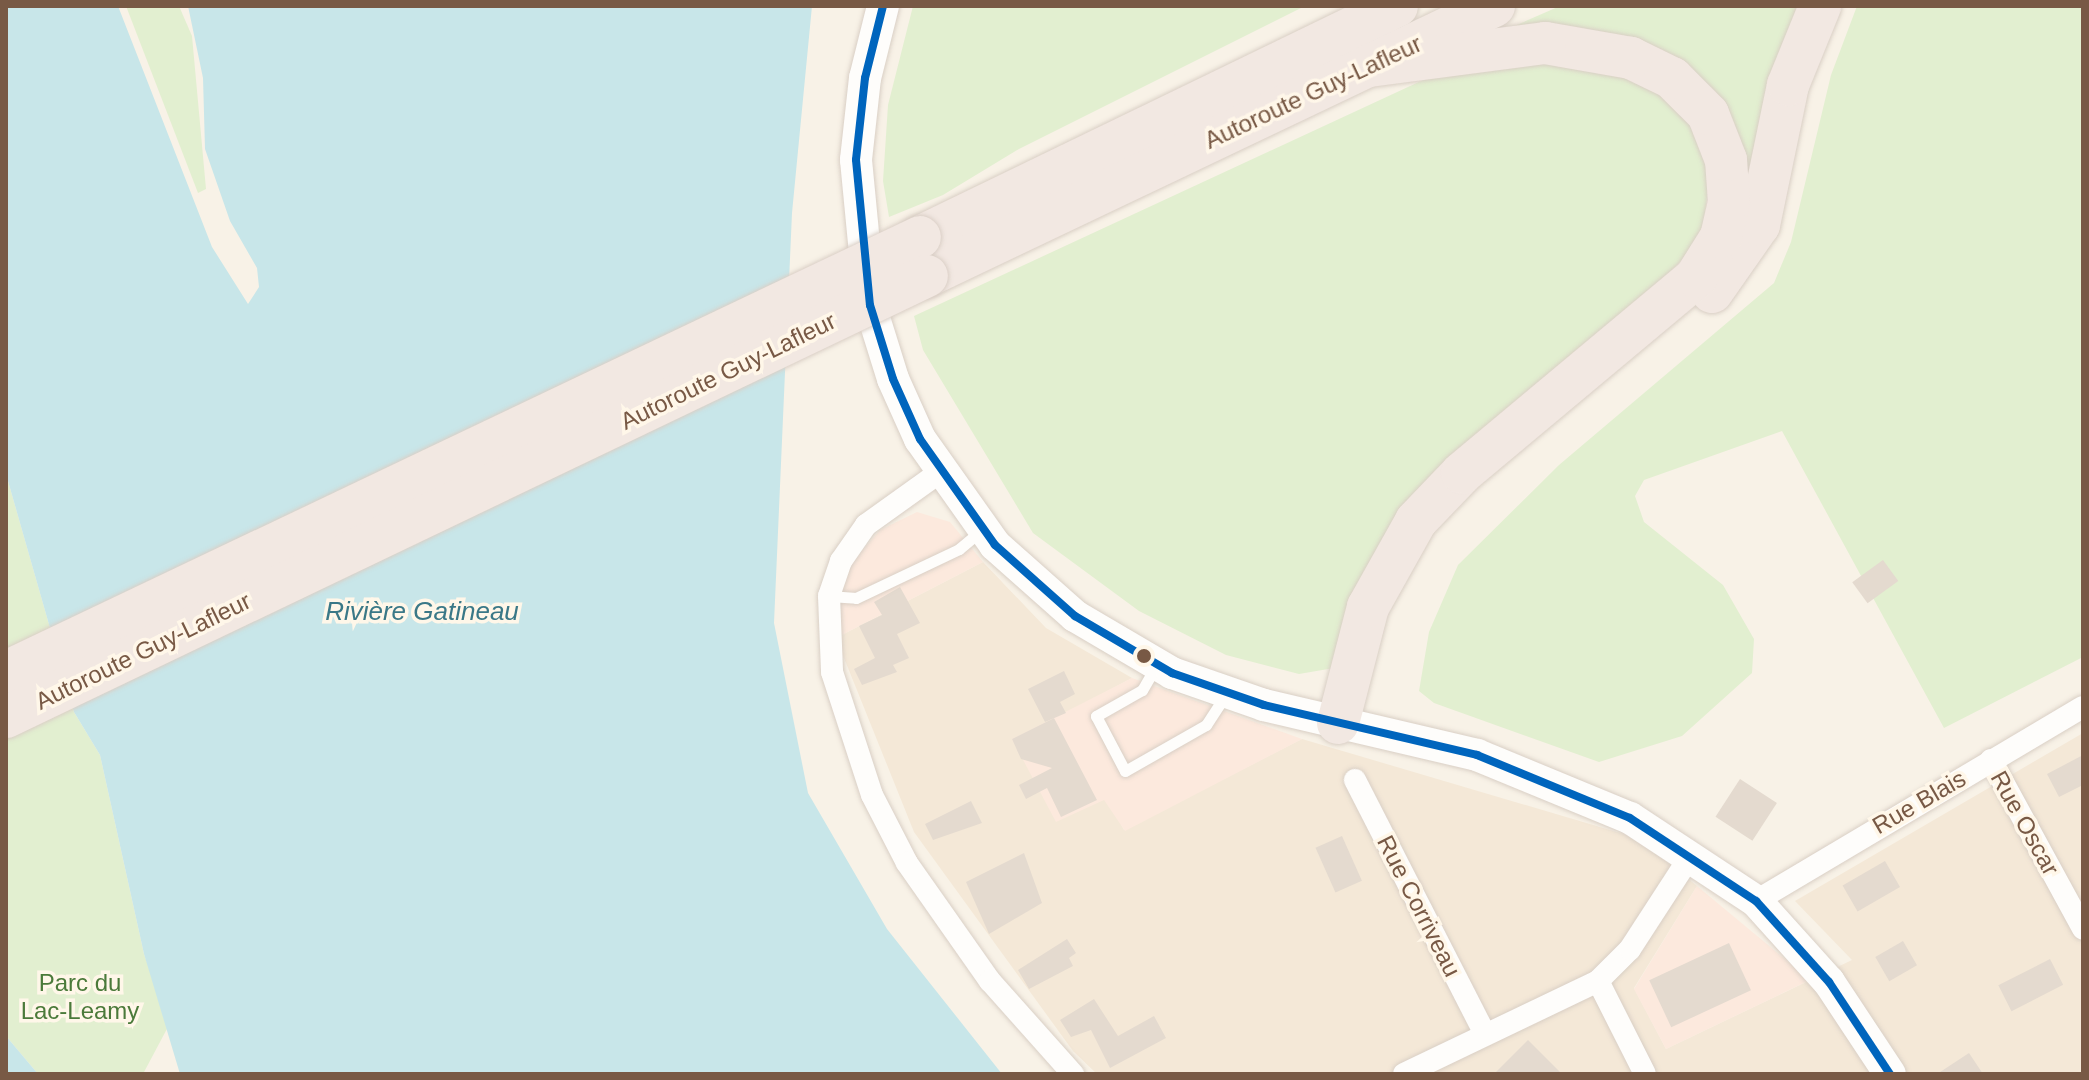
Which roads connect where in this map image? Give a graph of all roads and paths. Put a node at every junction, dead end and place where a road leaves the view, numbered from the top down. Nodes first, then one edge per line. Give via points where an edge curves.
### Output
1 (883, 6) edge
2 (1494, 6) edge
3 (1820, 6) edge
4 (1385, 10) edge
5 (1367, 66) junction
6 (923, 256) junction
7 (940, 472) junction
8 (983, 530) junction
9 (829, 596) junction
10 (1156, 666) junction
11 (6, 672) edge
12 (1226, 694) junction
13 (2083, 707) edge
14 (6, 717) edge
15 (1351, 726) junction
16 (1991, 760) junction
17 (1355, 780) dead end
18 (1691, 855) junction
19 (1756, 901) junction
20 (2083, 929) edge
21 (1598, 981) junction
22 (1484, 1032) junction
23 (1073, 1074) edge
24 (1404, 1074) edge
25 (1645, 1074) edge
26 (1890, 1074) edge

1 - 7 main road via 858,133 861,250 883,354
2 - 5 highway, Autoroute Guy-Lafleur
3 - 15 highway via 1788,85 1766,204 1746,251 1712,292 1434,536 1396,604
4 - 6 highway, Autoroute Guy-Lafleur
5 - 6 highway, Autoroute Guy-Lafleur
5 - 15 highway via 1536,44 1631,58 1672,78 1708,114 1726,160 1729,202 1717,245 1688,286 1462,473 1416,521 1368,607
6 - 11 highway, Autoroute Guy-Lafleur, bridge
6 - 14 highway, Autoroute Guy-Lafleur, bridge
7 - 8 main road
7 - 9 street via 859,533
8 - 9 lane via 959,549 856,598
8 - 10 main road via 1057,602
9 - 23 street via 832,672 890,830 958,940
10 - 12 main road
10 - 12 lane via 1138,694 1096,716 1125,771 1206,725
12 - 15 main road
13 - 16 street, Rue Blais
15 - 18 main road via 1544,779 1630,818
16 - 19 street, Rue Blais
16 - 20 street, Rue Oscar
17 - 22 street, Rue Corriveau
18 - 19 main road
18 - 21 street via 1630,949
19 - 26 main road via 1829,982
21 - 22 street
21 - 25 street
22 - 24 street

